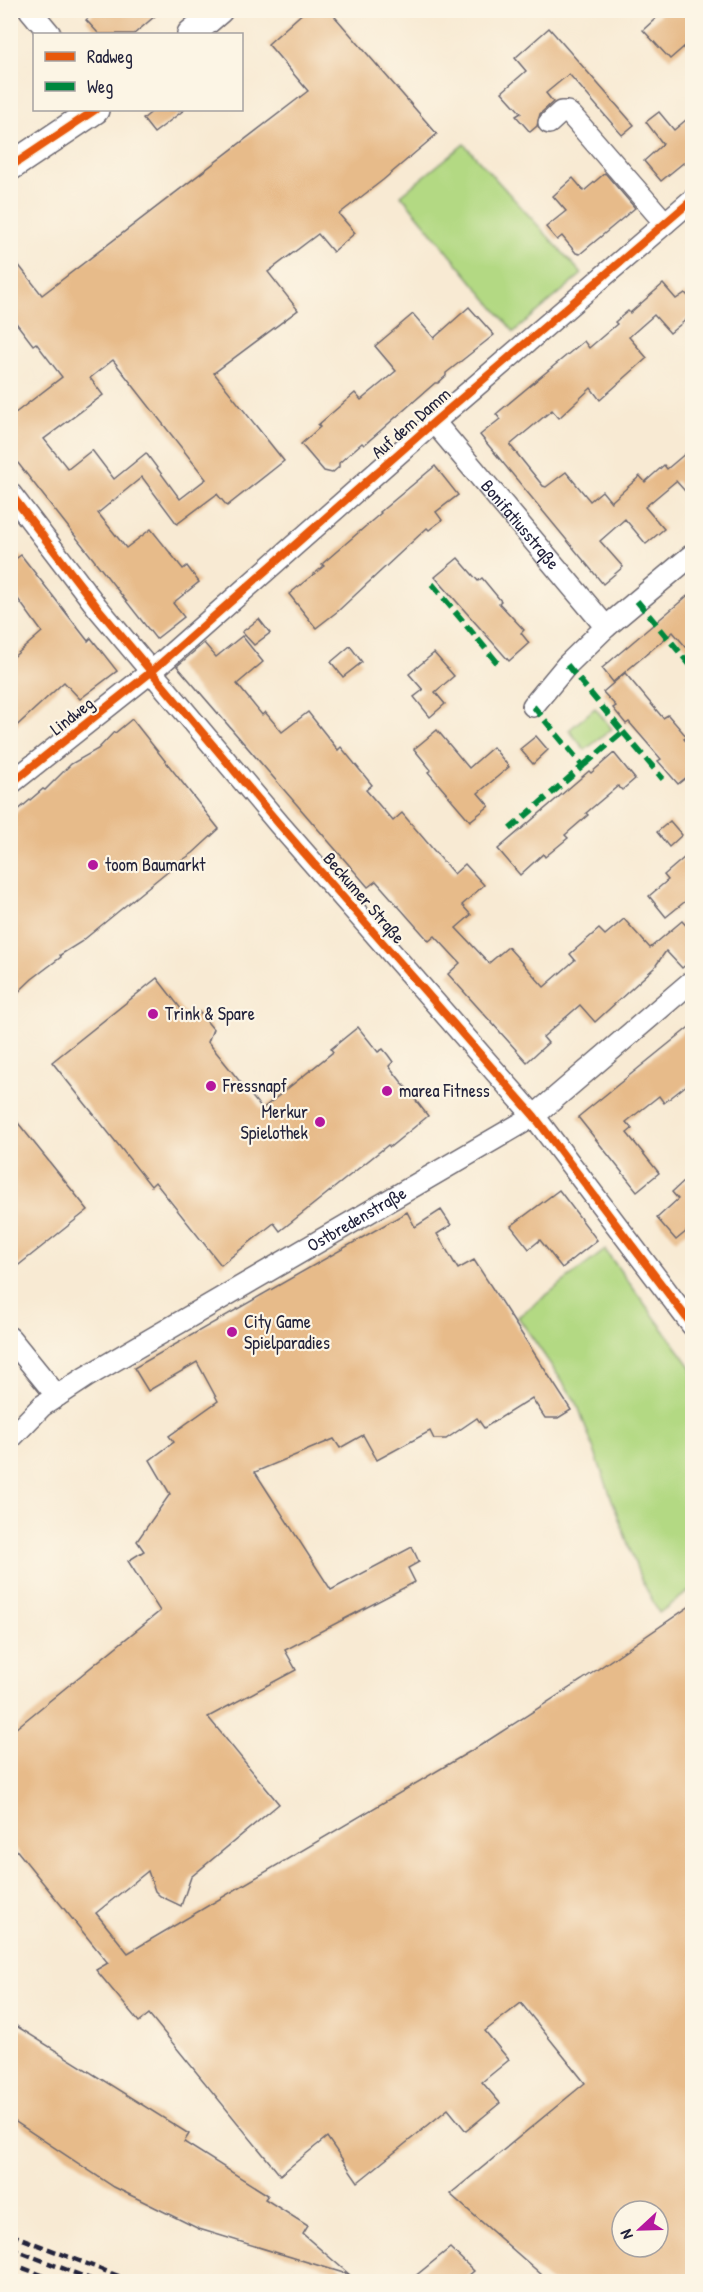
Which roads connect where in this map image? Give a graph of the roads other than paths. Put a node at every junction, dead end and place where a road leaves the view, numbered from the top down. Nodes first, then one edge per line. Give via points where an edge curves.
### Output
1 (30, 10) edge
2 (219, 10) edge
3 (49, 33) edge
4 (192, 33) edge
5 (94, 111) edge
6 (549, 123) dead end
7 (10, 167) edge
8 (693, 200) edge
9 (665, 223) junction
10 (434, 422) junction
11 (10, 493) edge
12 (693, 555) edge
13 (606, 627) junction
14 (152, 672) junction
15 (533, 706) dead end
16 (10, 784) edge
17 (693, 981) edge
18 (534, 1116) junction
19 (693, 1325) edge
20 (10, 1338) edge
21 (57, 1396) junction
22 (10, 1439) edge

1 - 3 street
2 - 4 main road
5 - 7 main road
6 - 9 street via 561,112 572,116
8 - 9 street, Auf dem Damm
9 - 10 street, Auf dem Damm
10 - 13 street, Bonifatiusstraße
10 - 14 street, Auf dem Damm
11 - 14 street, Beckumer Straße via 97,608
12 - 13 street
13 - 15 street
14 - 16 street, Lindweg
14 - 18 street, Beckumer Straße
17 - 18 street, Ostbredenstraße
18 - 19 street, Beckumer Straße
18 - 21 street, Ostbredenstraße
20 - 21 street
21 - 22 street, Ostbredenstraße

